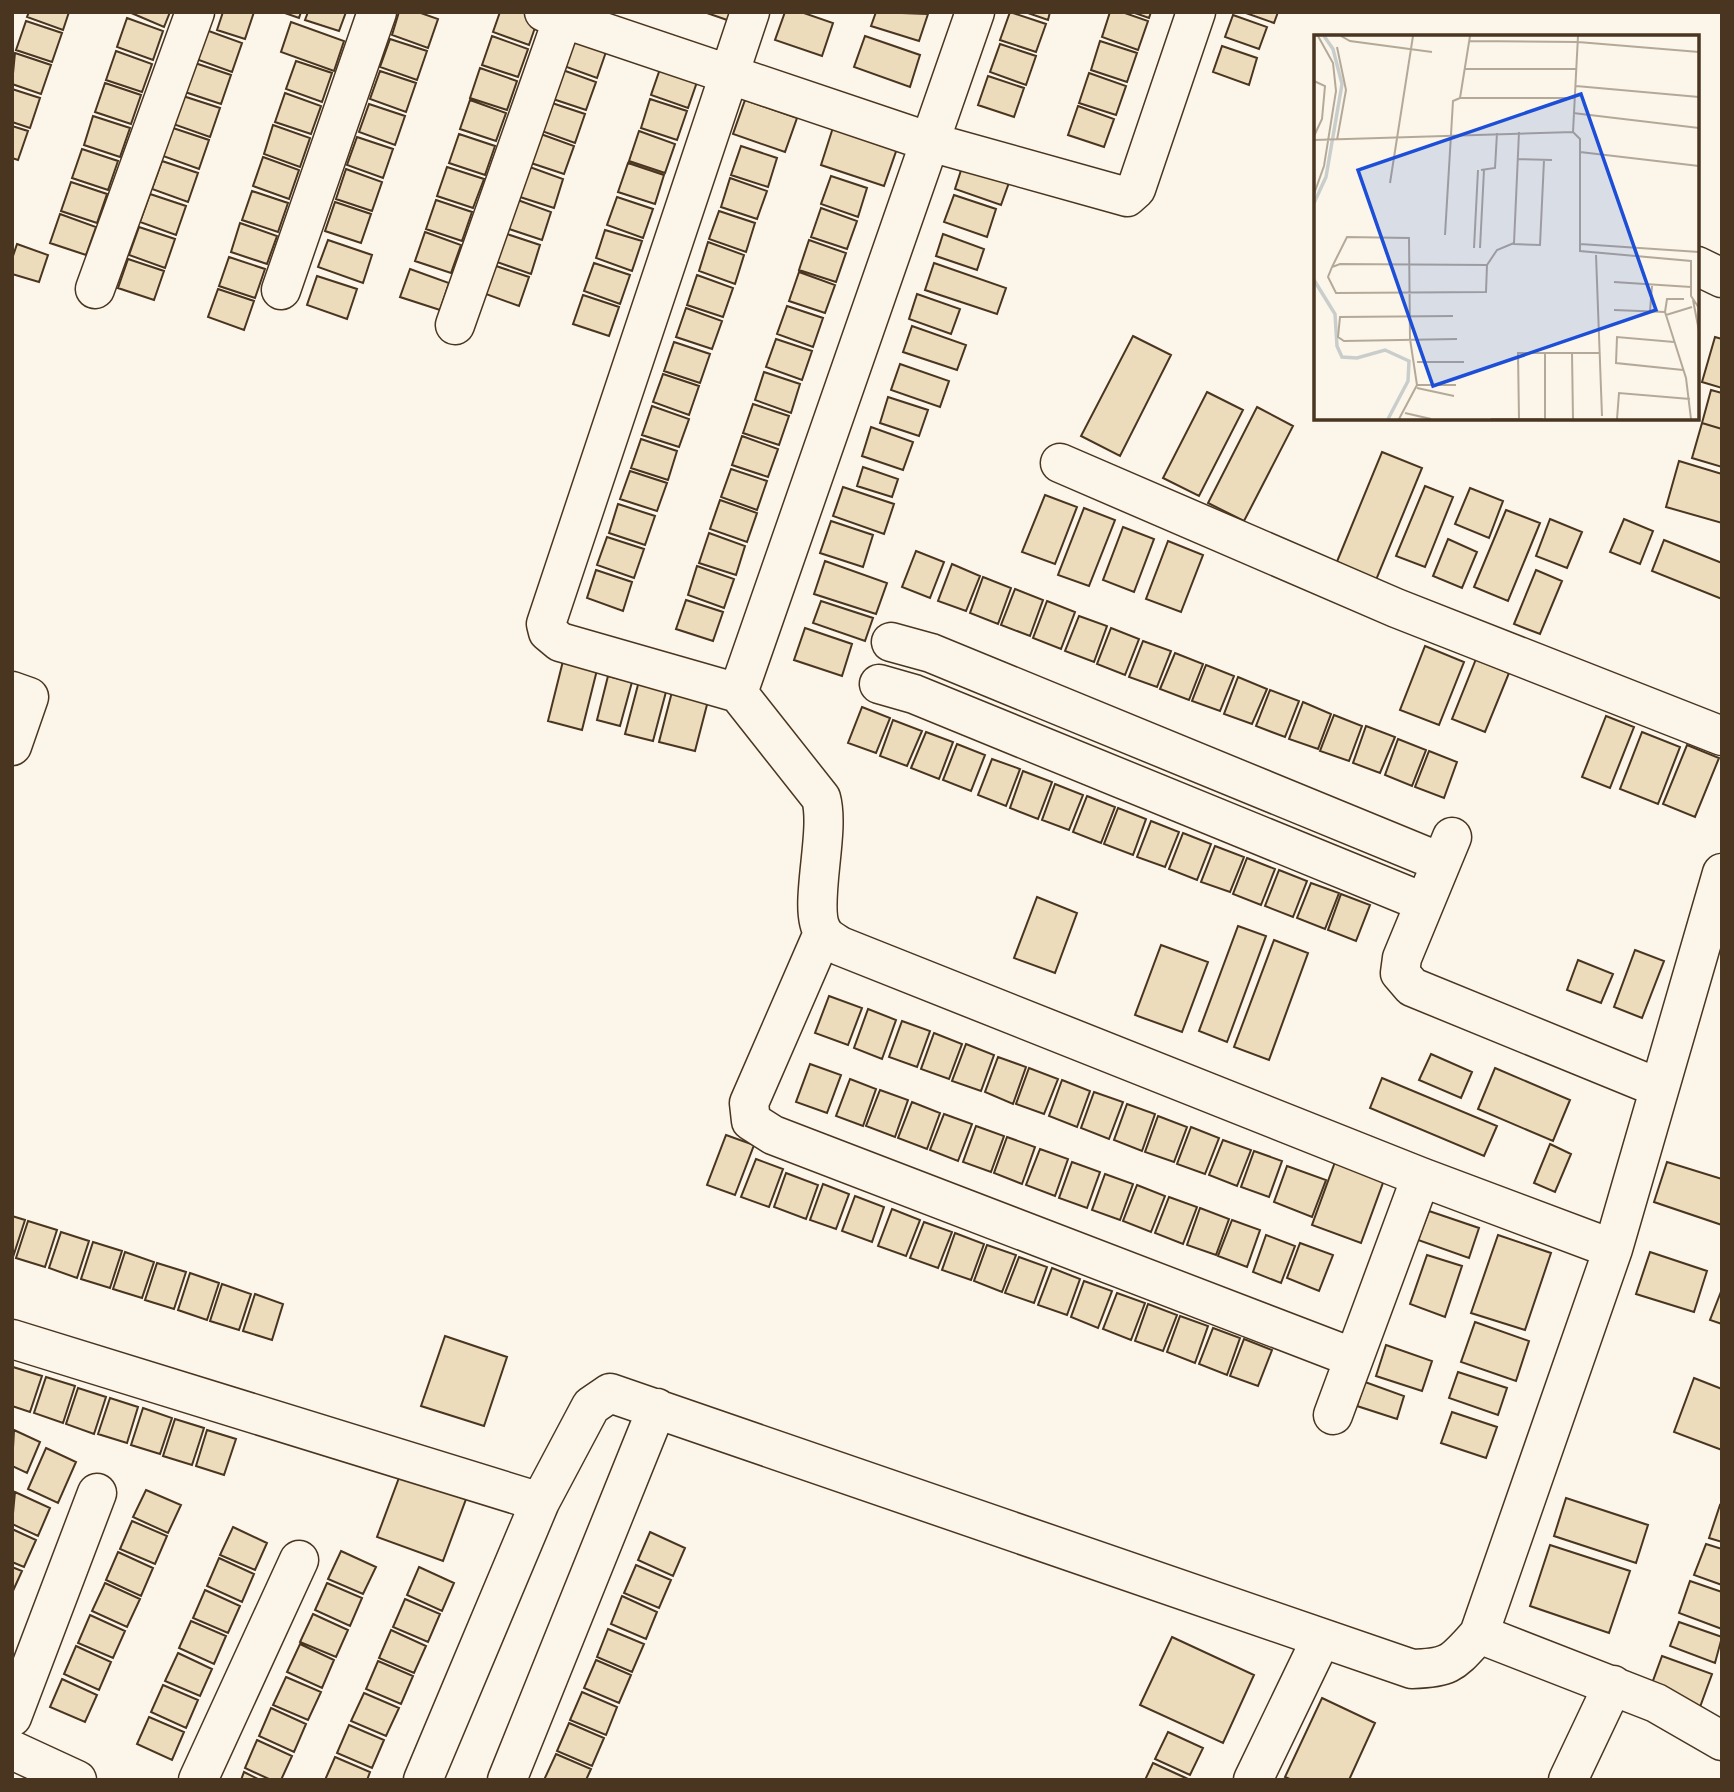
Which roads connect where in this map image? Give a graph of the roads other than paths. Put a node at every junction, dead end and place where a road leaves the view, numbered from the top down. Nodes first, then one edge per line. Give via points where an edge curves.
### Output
1 (195, 12) edge
2 (377, 12) edge
3 (750, 12) edge
4 (975, 12) edge
5 (1196, 12) edge
6 (557, 14) edge
7 (728, 76) junction
8 (930, 142) junction
9 (1699, 267) edge
10 (1722, 278) edge
11 (95, 289) dead end
12 (281, 290) dead end
13 (455, 325) dead end
14 (1060, 463) dead end
15 (891, 642) dead end
16 (932, 653) junction
17 (12, 691) edge
18 (738, 694) junction
19 (1722, 736) edge
20 (12, 746) edge
21 (1722, 873) edge
22 (1423, 902) junction
23 (823, 933) junction
24 (1659, 1088) junction
25 (1421, 1177) junction
26 (1613, 1249) junction
27 (12, 1339) edge
28 (1354, 1358) junction
29 (657, 1408) junction
30 (1333, 1415) dead end
31 (97, 1493) dead end
32 (540, 1502) junction
33 (299, 1559) dead end
34 (1479, 1634) junction
35 (1321, 1639) junction
36 (1612, 1685) junction
37 (12, 1717) edge
38 (1719, 1732) edge
39 (12, 1750) edge
40 (77, 1780) edge
41 (198, 1780) edge
42 (423, 1780) edge
43 (507, 1780) edge
44 (1253, 1780) edge
45 (1568, 1780) edge

1 - 11 street
2 - 12 street
3 - 7 street
4 - 8 street
5 - 8 street via 1136,189 1128,197
6 - 7 street
6 - 13 street
7 - 8 street
7 - 18 street via 546,624 560,642
8 - 18 street
9 - 10 street
14 - 19 street via 1396,608
15 - 16 street
16 - 22 street via 1446,850
16 - 22 street via 897,689
17 - 20 street via 29,696
18 - 23 street via 821,798 826,815 817,915
21 - 24 street
22 - 24 street via 1402,958 1401,973 1412,987
23 - 25 street via 840,946
23 - 28 street via 749,1103 751,1121 773,1135
24 - 26 street
25 - 26 street
25 - 28 street
26 - 34 street
27 - 32 street
28 - 30 street
29 - 32 street via 620,1394 600,1398
29 - 35 street
29 - 43 street
31 - 37 street
32 - 42 street
33 - 41 street
34 - 35 street via 1441,1668 1412,1669
34 - 36 street
35 - 44 street
36 - 38 street
36 - 45 street
39 - 40 street

